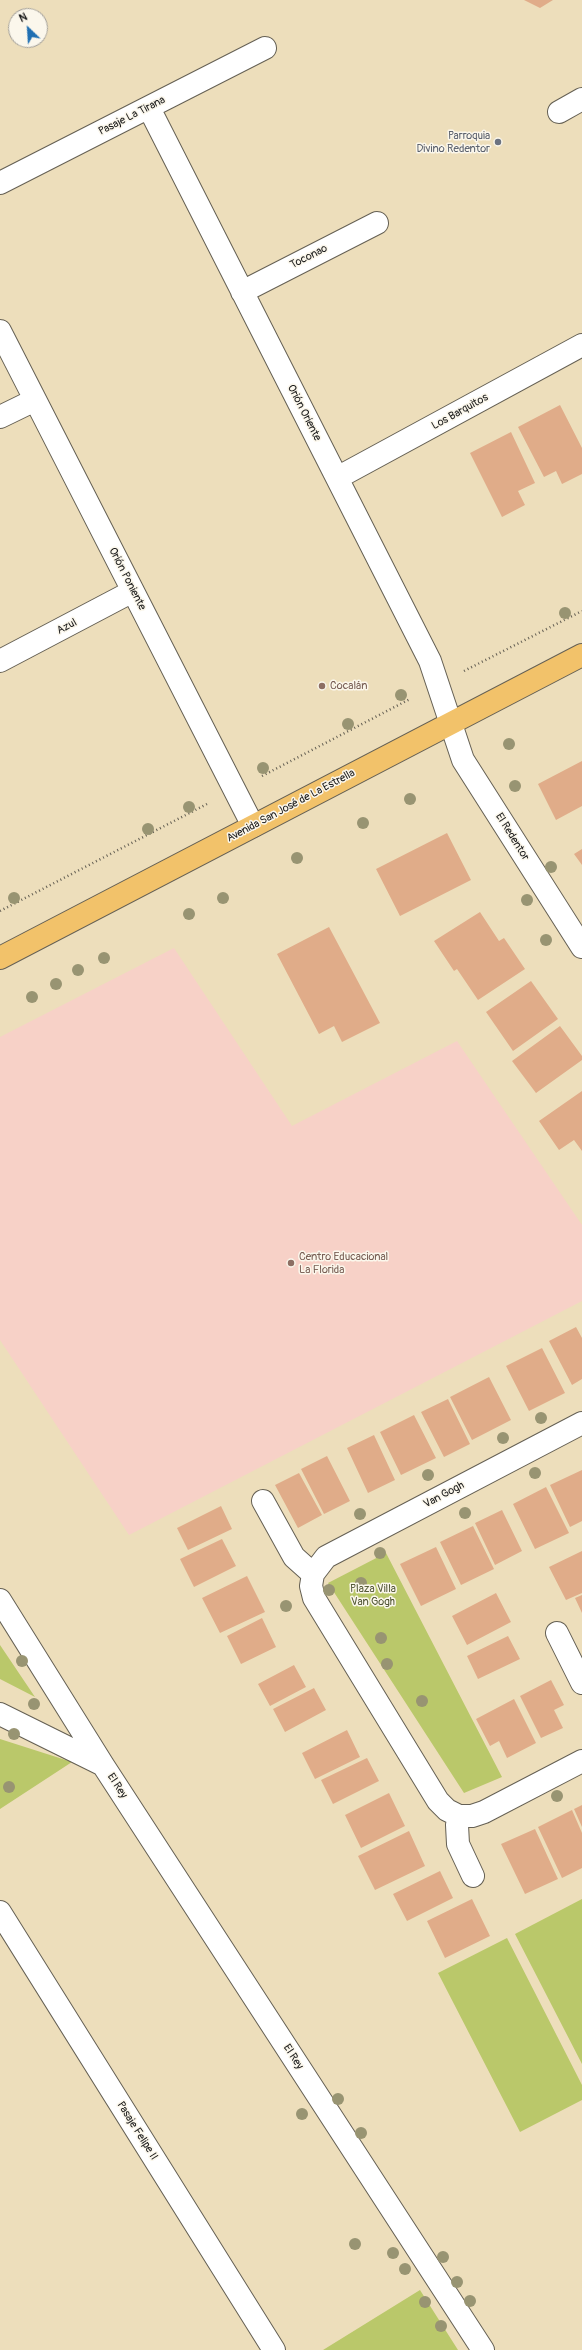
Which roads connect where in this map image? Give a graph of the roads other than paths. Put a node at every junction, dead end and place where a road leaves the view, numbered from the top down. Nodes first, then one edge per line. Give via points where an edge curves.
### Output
1 (265, 48) dead end
2 (582, 99) edge
3 (149, 108) junction
4 (559, 112) dead end
5 (0, 183) edge
6 (376, 223) dead end
7 (242, 292) junction
8 (0, 332) edge
9 (582, 345) edge
10 (35, 400) junction
11 (0, 417) edge
12 (337, 478) junction
13 (133, 592) junction
14 (582, 655) edge
15 (0, 661) edge
16 (450, 723) junction
17 (253, 826) junction
18 (582, 947) edge
19 (0, 958) edge
20 (582, 1424) edge
21 (263, 1501) dead end
22 (313, 1574) junction
23 (0, 1600) edge
24 (557, 1633) dead end
25 (582, 1684) edge
26 (0, 1714) edge
27 (582, 1761) edge
28 (104, 1765) junction
29 (459, 1816) junction
30 (473, 1876) dead end
31 (0, 1912) edge
32 (274, 2350) edge
33 (483, 2350) edge

1 - 3 street, Pasaje La Tirana
2 - 4 street
3 - 5 street, Pasaje La Tirana
3 - 7 street, Orión Oriente
6 - 7 street, Toconao
7 - 12 street, Orión Oriente
8 - 10 street, Orión Poniente
9 - 12 street, Los Barquitos
10 - 11 street
10 - 13 street, Orión Poniente
12 - 16 street, Orión Oriente via 430,661
13 - 15 street, Azul
13 - 17 street, Orión Poniente
14 - 16 main road, Avenida San José de La Estrella
16 - 17 main road, Avenida San José de La Estrella
16 - 18 street, El Redentor via 463,760
17 - 19 main road, Avenida San José de La Estrella
20 - 22 street, Van Gogh via 326,1557
21 - 22 street via 294,1557
22 - 29 street via 311,1586 318,1605 438,1801 447,1810
23 - 28 street, El Rey
24 - 25 street
26 - 28 street, El Rey
27 - 29 street via 484,1812 472,1816
28 - 33 street, El Rey
29 - 30 street via 456,1825 458,1844
31 - 32 street, Pasaje Felipe II

